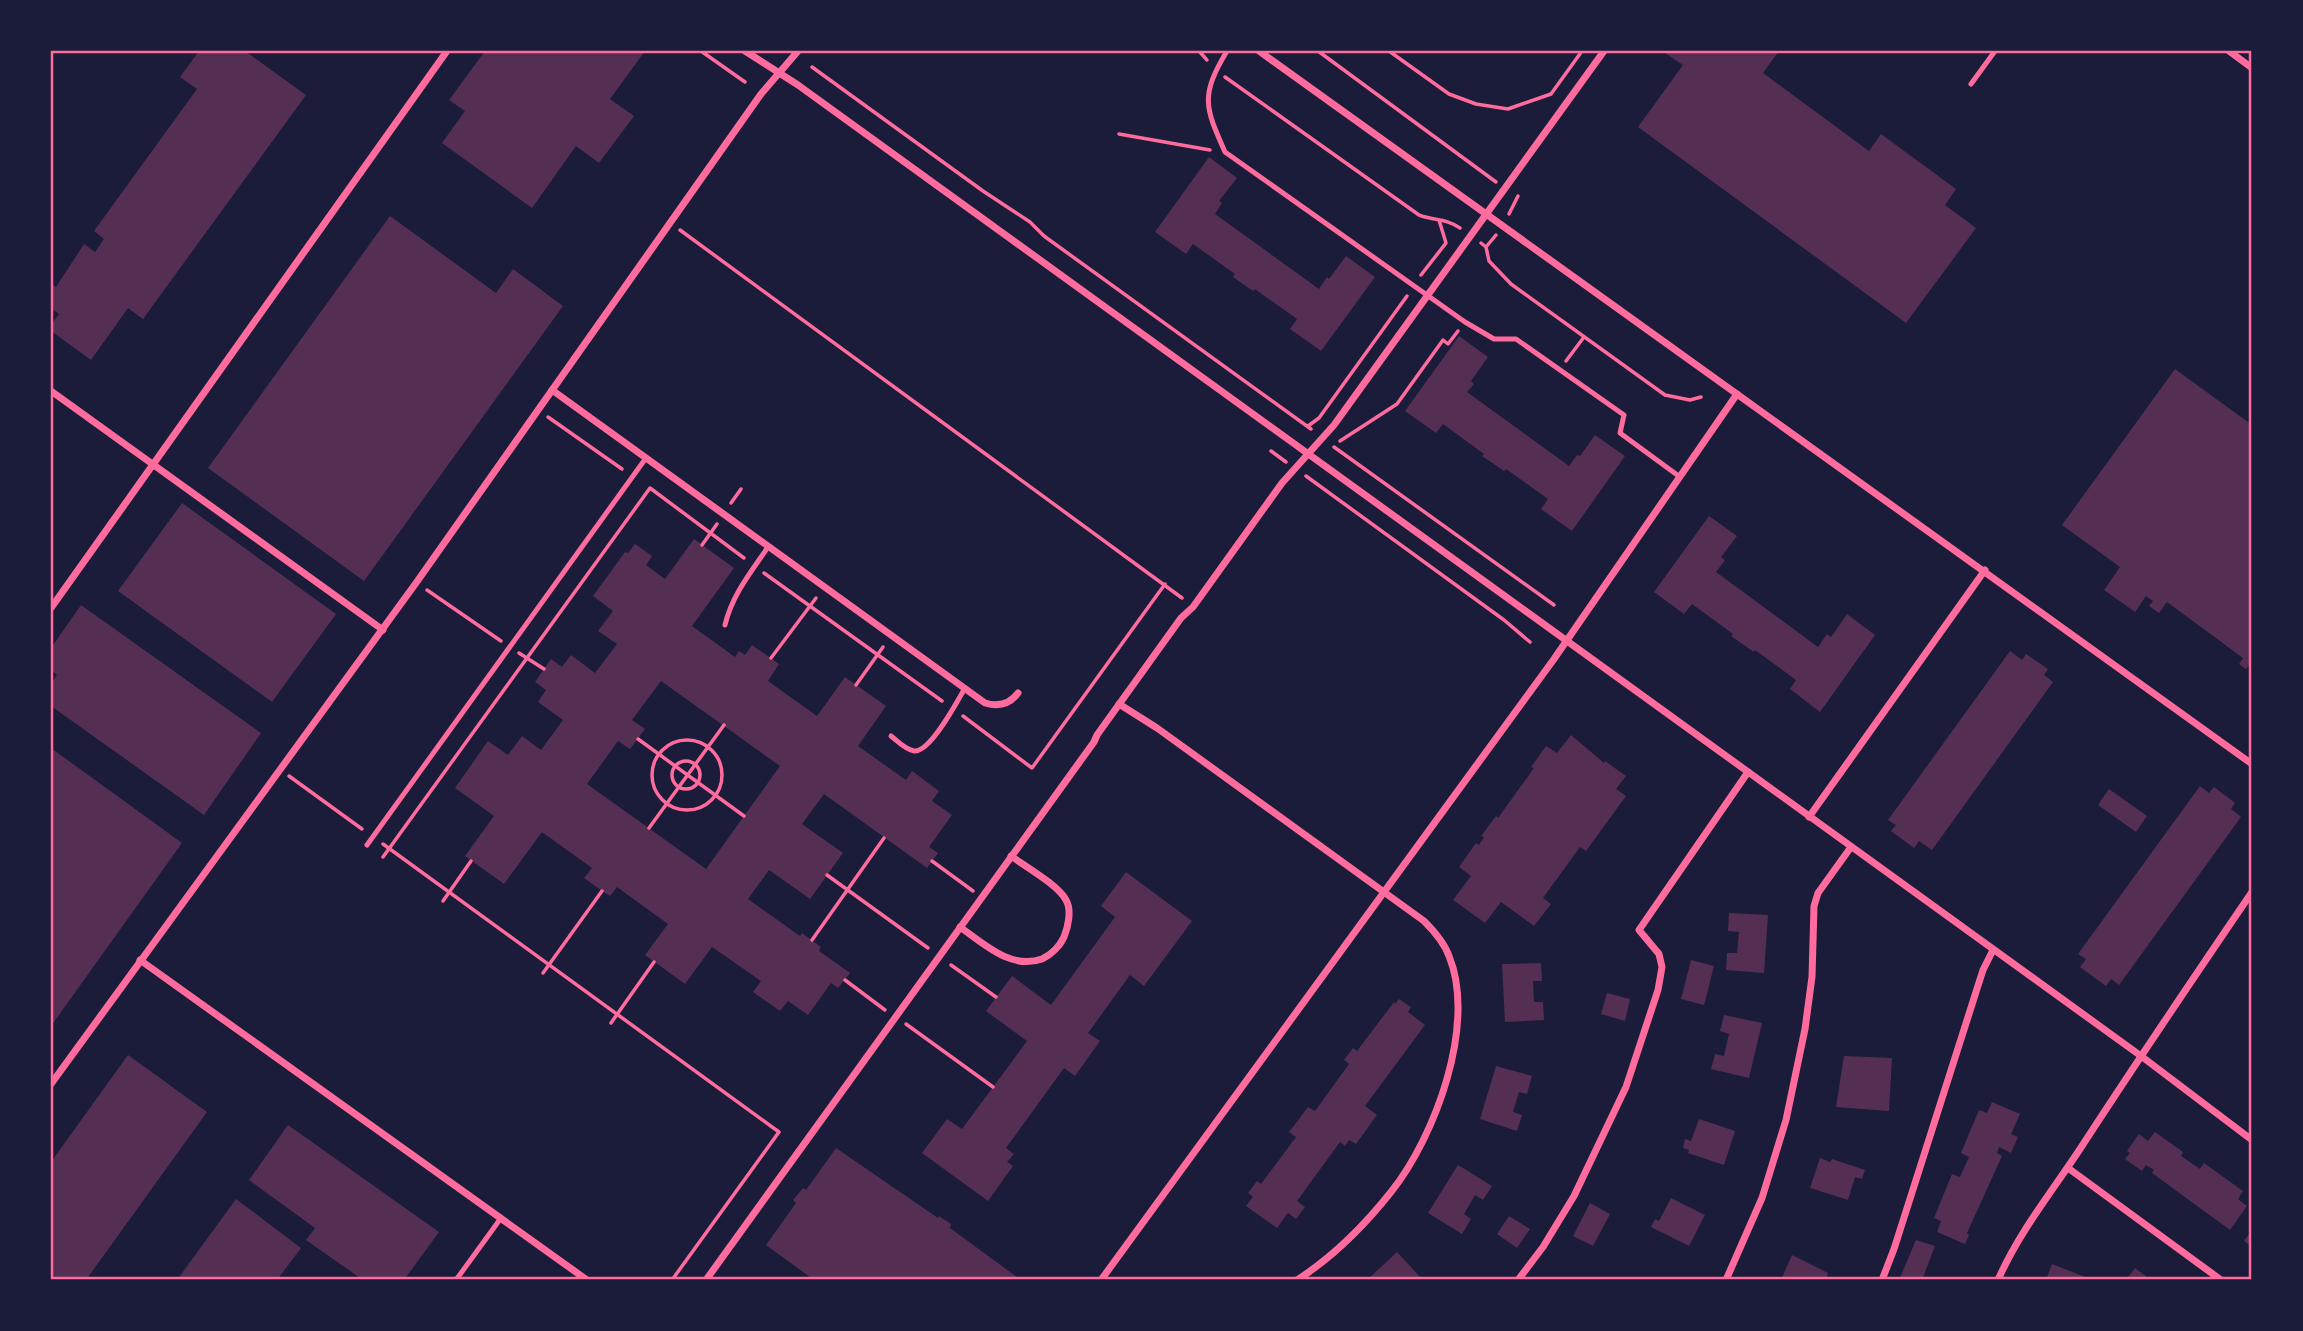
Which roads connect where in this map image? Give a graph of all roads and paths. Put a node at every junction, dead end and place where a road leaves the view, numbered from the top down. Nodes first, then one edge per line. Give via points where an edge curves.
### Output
1 (447, 51) edge
2 (701, 51) edge
3 (745, 51) edge
4 (798, 51) edge
5 (1199, 51) edge
6 (1227, 51) edge
7 (1259, 51) edge
8 (1318, 51) edge
9 (1389, 51) edge
10 (1582, 51) edge
11 (1604, 51) edge
12 (1995, 51) edge
13 (2229, 51) edge
14 (812, 67) dead end
15 (2252, 68) edge
16 (1215, 71) junction
17 (779, 74) junction
18 (745, 82) dead end
19 (1971, 84) dead end
20 (1119, 134) dead end
21 (1226, 152) junction
22 (1504, 188) junction
23 (1517, 198) dead end
24 (1485, 215) junction
25 (1439, 220) junction
26 (670, 222) junction
27 (1470, 235) junction
28 (1414, 286) junction
29 (1426, 295) junction
30 (1465, 322) junction
31 (1584, 337) junction
32 (1560, 370) junction
33 (552, 390) junction
34 (51, 391) edge
35 (1737, 394) junction
36 (1701, 397) dead end
37 (538, 409) junction
38 (1308, 426) junction
39 (1322, 438) junction
40 (1270, 451) dead end
41 (1308, 454) junction
42 (646, 458) junction
43 (153, 465) junction
44 (1296, 468) junction
45 (633, 477) junction
46 (1680, 477) junction
47 (650, 488) junction
48 (768, 547) junction
49 (755, 566) junction
50 (1985, 570) junction
51 (416, 583) junction
52 (1165, 584) junction
53 (824, 587) junction
54 (1554, 604) dead end
55 (811, 606) junction
56 (1193, 607) junction
57 (51, 608) edge
58 (725, 625) dead end
59 (383, 629) junction
60 (891, 635) junction
61 (1566, 641) junction
62 (1530, 642) dead end
63 (510, 647) junction
64 (878, 654) junction
65 (527, 658) junction
66 (771, 658) dead end
67 (544, 669) dead end
68 (856, 685) dead end
69 (965, 688) junction
70 (1018, 693) dead end
71 (1119, 704) junction
72 (953, 709) junction
73 (724, 726) dead end
74 (891, 736) dead end
75 (638, 739) dead end
76 (708, 747) junction
77 (658, 754) junction
78 (695, 764) junction
79 (2252, 764) edge
80 (675, 766) junction
81 (279, 768) junction
82 (1748, 772) junction
83 (687, 775) junction
84 (698, 783) junction
85 (678, 787) junction
86 (716, 795) junction
87 (666, 804) junction
88 (744, 816) dead end
89 (1809, 817) junction
90 (649, 828) dead end
91 (373, 837) junction
92 (884, 838) dead end
93 (367, 845) dead end
94 (1851, 847) junction
95 (389, 848) junction
96 (1012, 856) junction
97 (383, 857) dead end
98 (471, 861) dead end
99 (932, 861) dead end
100 (827, 876) dead end
101 (848, 890) junction
102 (602, 891) dead end
103 (449, 892) junction
104 (1385, 892) junction
105 (2252, 892) edge
106 (982, 897) junction
107 (443, 901) dead end
108 (960, 927) junction
109 (812, 940) dead end
110 (1993, 950) junction
111 (939, 956) junction
112 (141, 960) junction
113 (654, 962) dead end
114 (550, 964) junction
115 (543, 973) dead end
116 (845, 980) dead end
117 (996, 997) dead end
118 (618, 1014) junction
119 (895, 1017) junction
120 (611, 1023) dead end
121 (2141, 1056) junction
122 (51, 1084) edge
123 (993, 1087) dead end
124 (2252, 1140) edge
125 (2068, 1168) junction
126 (501, 1218) junction
127 (456, 1280) edge
128 (587, 1280) edge
129 (672, 1280) edge
130 (706, 1280) edge
131 (1103, 1280) edge
132 (1297, 1280) edge
133 (1518, 1280) edge
134 (1726, 1280) edge
135 (1882, 1280) edge
136 (1998, 1280) edge
137 (2221, 1280) edge

1 - 43 street
2 - 18 path
3 - 17 street
4 - 17 street
5 - 16 path
6 - 16 lane
7 - 24 street
8 - 22 path
9 - 10 path via 1449,94 1508,109 1551,93
11 - 22 street
12 - 19 lane
13 - 15 street
14 - 38 path
16 - 21 lane via 1208,93 1209,116
16 - 25 path via 1419,215
17 - 26 street
17 - 41 street
20 - 21 path
21 - 28 lane
22 - 23 path
22 - 24 street
24 - 27 street
24 - 35 street
25 - 27 path via 1449,220
25 - 28 path via 1446,243
26 - 33 street
26 - 52 path
27 - 29 street
27 - 31 path via 1486,247 1489,261 1511,284
28 - 29 lane
28 - 38 path via 1319,418
29 - 30 lane
29 - 39 street
30 - 32 lane via 1494,340 1516,339
30 - 54 path via 1448,344 1443,340 1397,404 1332,446
31 - 32 path
31 - 36 path via 1665,395 1690,400
32 - 46 lane via 1624,415 1620,433
33 - 37 street
33 - 42 street
34 - 43 street
35 - 46 street
35 - 50 street
37 - 45 path
37 - 51 street
38 - 39 path
39 - 41 street
40 - 44 path
41 - 44 street
41 - 61 street
42 - 45 lane
42 - 48 street
43 - 57 street
43 - 59 street
44 - 56 street
44 - 62 path
45 - 47 path
45 - 63 lane
46 - 61 street
47 - 49 path
47 - 65 path
48 - 49 lane
48 - 53 street
49 - 55 path
49 - 58 lane via 737,591
50 - 79 street
50 - 89 street
51 - 59 street
51 - 63 path
52 - 56 path
52 - 72 path via 1032,768
53 - 55 path
53 - 60 street
55 - 64 path
55 - 66 path
56 - 71 street
59 - 81 street
60 - 64 path
60 - 69 street
61 - 82 street
61 - 104 street
63 - 65 path
63 - 91 lane
64 - 68 path
64 - 72 path
65 - 67 path
65 - 95 path
69 - 70 street via 995,705
69 - 72 lane
71 - 96 street
71 - 104 street
72 - 74 lane via 924,749 909,750
73 - 76 path
75 - 77 path
76 - 77 path via 680,740
76 - 78 path
76 - 86 path via 722,767
77 - 80 path
77 - 87 path via 651,775 654,789
78 - 80 path via 685,761
78 - 83 path
78 - 84 path via 700,773
80 - 83 path
80 - 85 path via 672,776
81 - 91 path
81 - 112 street
82 - 89 street
82 - 133 street via 1639,930 1659,954 1662,967 1626,1087 1574,1196
83 - 84 path
83 - 85 path
84 - 85 path via 690,789
84 - 86 path
85 - 87 path
86 - 87 path via 697,809 678,810
86 - 88 path
87 - 90 path
89 - 94 street
91 - 93 lane
91 - 95 path
92 - 101 path
94 - 110 street
94 - 134 street via 1822,885 1814,906 1812,977 1786,1120 1762,1198
95 - 97 path
95 - 103 path
96 - 106 street
96 - 108 street via 1067,901 1069,923 1063,940 1050,955 1017,962
98 - 103 path
99 - 106 path
100 - 101 path
101 - 109 path
101 - 111 path
102 - 114 path
103 - 107 path
103 - 114 path
104 - 131 street
104 - 132 street via 1424,921 1448,953 1459,1004 1455,1047 1419,1148 1392,1191 1359,1229
105 - 121 street
106 - 108 street
108 - 111 street
110 - 121 street
110 - 135 street
111 - 117 path
111 - 119 street
112 - 122 street
112 - 126 street
113 - 118 path
114 - 115 path
114 - 118 path
116 - 119 path
118 - 120 path
118 - 129 path via 779,1132
119 - 123 path
119 - 130 street
121 - 124 street
121 - 125 street
125 - 136 street via 2029,1220
125 - 137 street
126 - 127 lane
126 - 128 street

